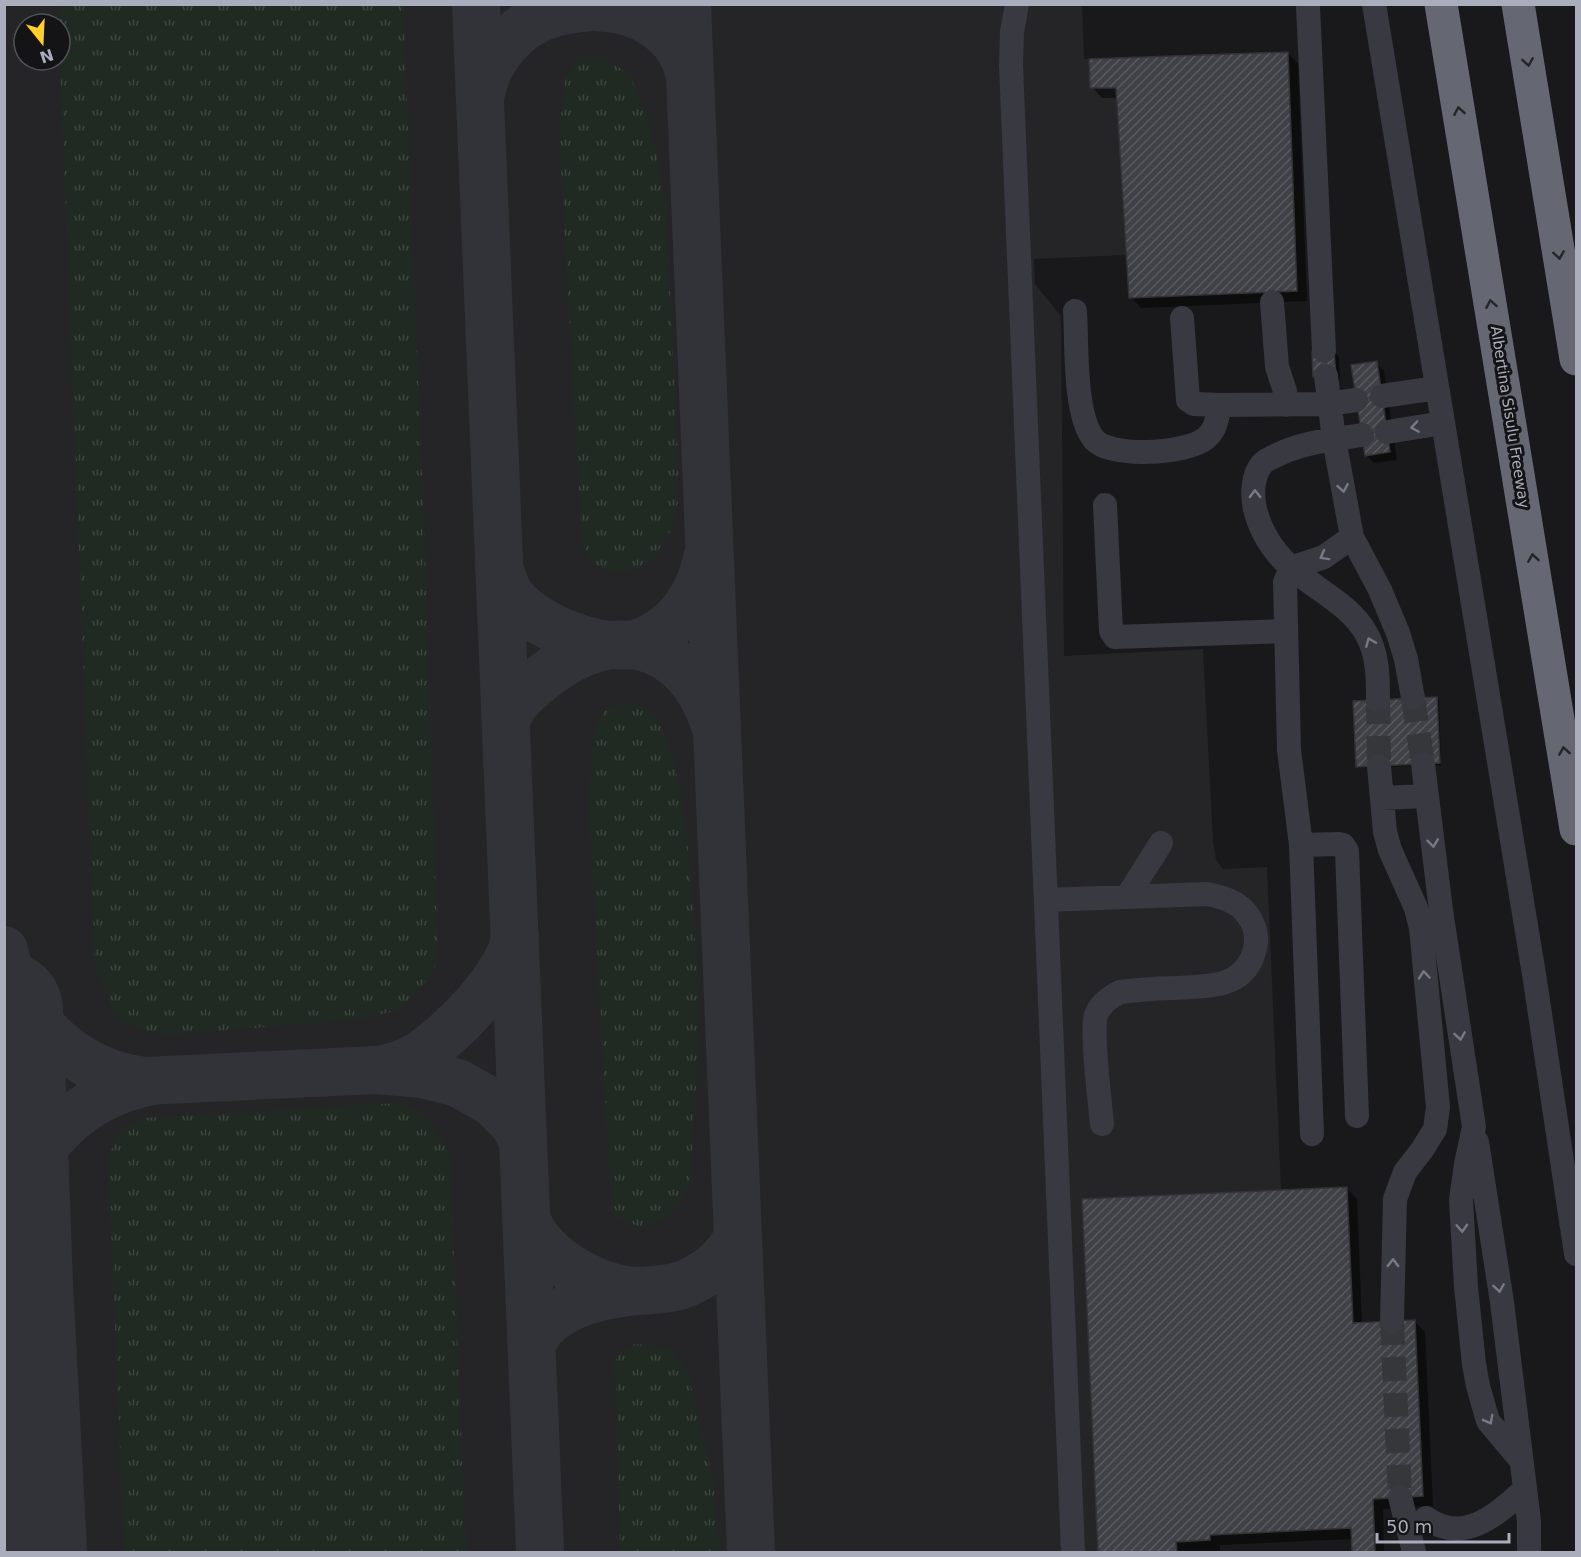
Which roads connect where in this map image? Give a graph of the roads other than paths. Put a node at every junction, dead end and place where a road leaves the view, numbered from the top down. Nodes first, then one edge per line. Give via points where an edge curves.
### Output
1 (1017, 4) edge
2 (1374, 4) edge
3 (1441, 4) edge
4 (1518, 4) edge
5 (1308, 6) dead end
6 (1272, 302) dead end
7 (1075, 311) dead end
8 (1182, 318) dead end
9 (1324, 351) dead end
10 (1576, 359) edge
11 (1326, 376) dead end
12 (1437, 388) junction
13 (1382, 396) dead end
14 (1356, 400) dead end
15 (1328, 404) junction
16 (1220, 405) junction
17 (1286, 405) junction
18 (1443, 423) junction
19 (1387, 432) dead end
20 (1362, 435) dead end
21 (1334, 440) junction
22 (1105, 505) dead end
23 (1352, 537) junction
24 (1291, 568) junction
25 (1285, 631) junction
26 (1413, 698) tunnel mouth
27 (1378, 700) tunnel mouth
28 (1423, 764) tunnel mouth
29 (1379, 766) tunnel mouth
30 (1427, 796) junction
31 (1382, 798) junction
32 (1576, 830) edge
33 (1161, 843) dead end
34 (1301, 845) junction
35 (1127, 897) junction
36 (1046, 900) junction
37 (1357, 1116) dead end
38 (1102, 1124) dead end
39 (1474, 1127) junction
40 (1312, 1134) dead end
41 (1576, 1254) edge
42 (1392, 1321) tunnel mouth
43 (1520, 1459) junction
44 (1524, 1489) junction
45 (1400, 1497) tunnel mouth
46 (1426, 1518) dead end
47 (1073, 1552) edge
48 (1414, 1552) edge
49 (1529, 1552) edge

1 - 36 street via 1011,65
2 - 12 street
32 -> 3 highway, Albertina Sisulu Freeway
4 -> 10 highway
5 - 9 street
6 - 17 street via 1277,368
7 - 16 street via 1081,408 1094,440 1105,448 1120,452 1191,447 1216,427
8 - 16 street via 1188,400 1194,404
11 - 15 street
12 - 13 street
12 - 18 street
14 - 15 street
15 - 17 street
15 - 21 street
16 - 17 street
18 -> 19 street
18 - 41 street
20 - 21 street
21 -> 23 street
24 -> 21 street via 1267,540 1258,519 1253,496 1256,474 1262,463 1292,448
22 - 25 street via 1110,631 1115,638
23 -> 24 street via 1324,557
23 - 26 street via 1390,612 1406,659
24 - 25 street via 1285,582
27 -> 24 street via 1378,670 1366,633 1335,600
25 - 34 street via 1289,750
28 - 30 street
29 - 31 street
30 - 31 street
30 -> 39 street
42 -> 31 street via 1395,1199 1405,1172 1434,1129 1438,1107 1420,928 1408,888 1390,850
33 - 35 street
34 - 37 street via 1339,844 1347,851
34 - 40 street
35 - 36 street
35 - 38 street via 1225,897 1251,919 1256,947 1241,975 1229,982 1120,992 1102,1005 1096,1015 1095,1034
36 - 47 street
39 -> 43 street via 1502,1302
39 -> 43 street via 1461,1200 1474,1364 1488,1421
43 - 44 street
44 - 46 street via 1483,1522 1468,1527 1444,1528
44 - 49 street
45 - 48 street

